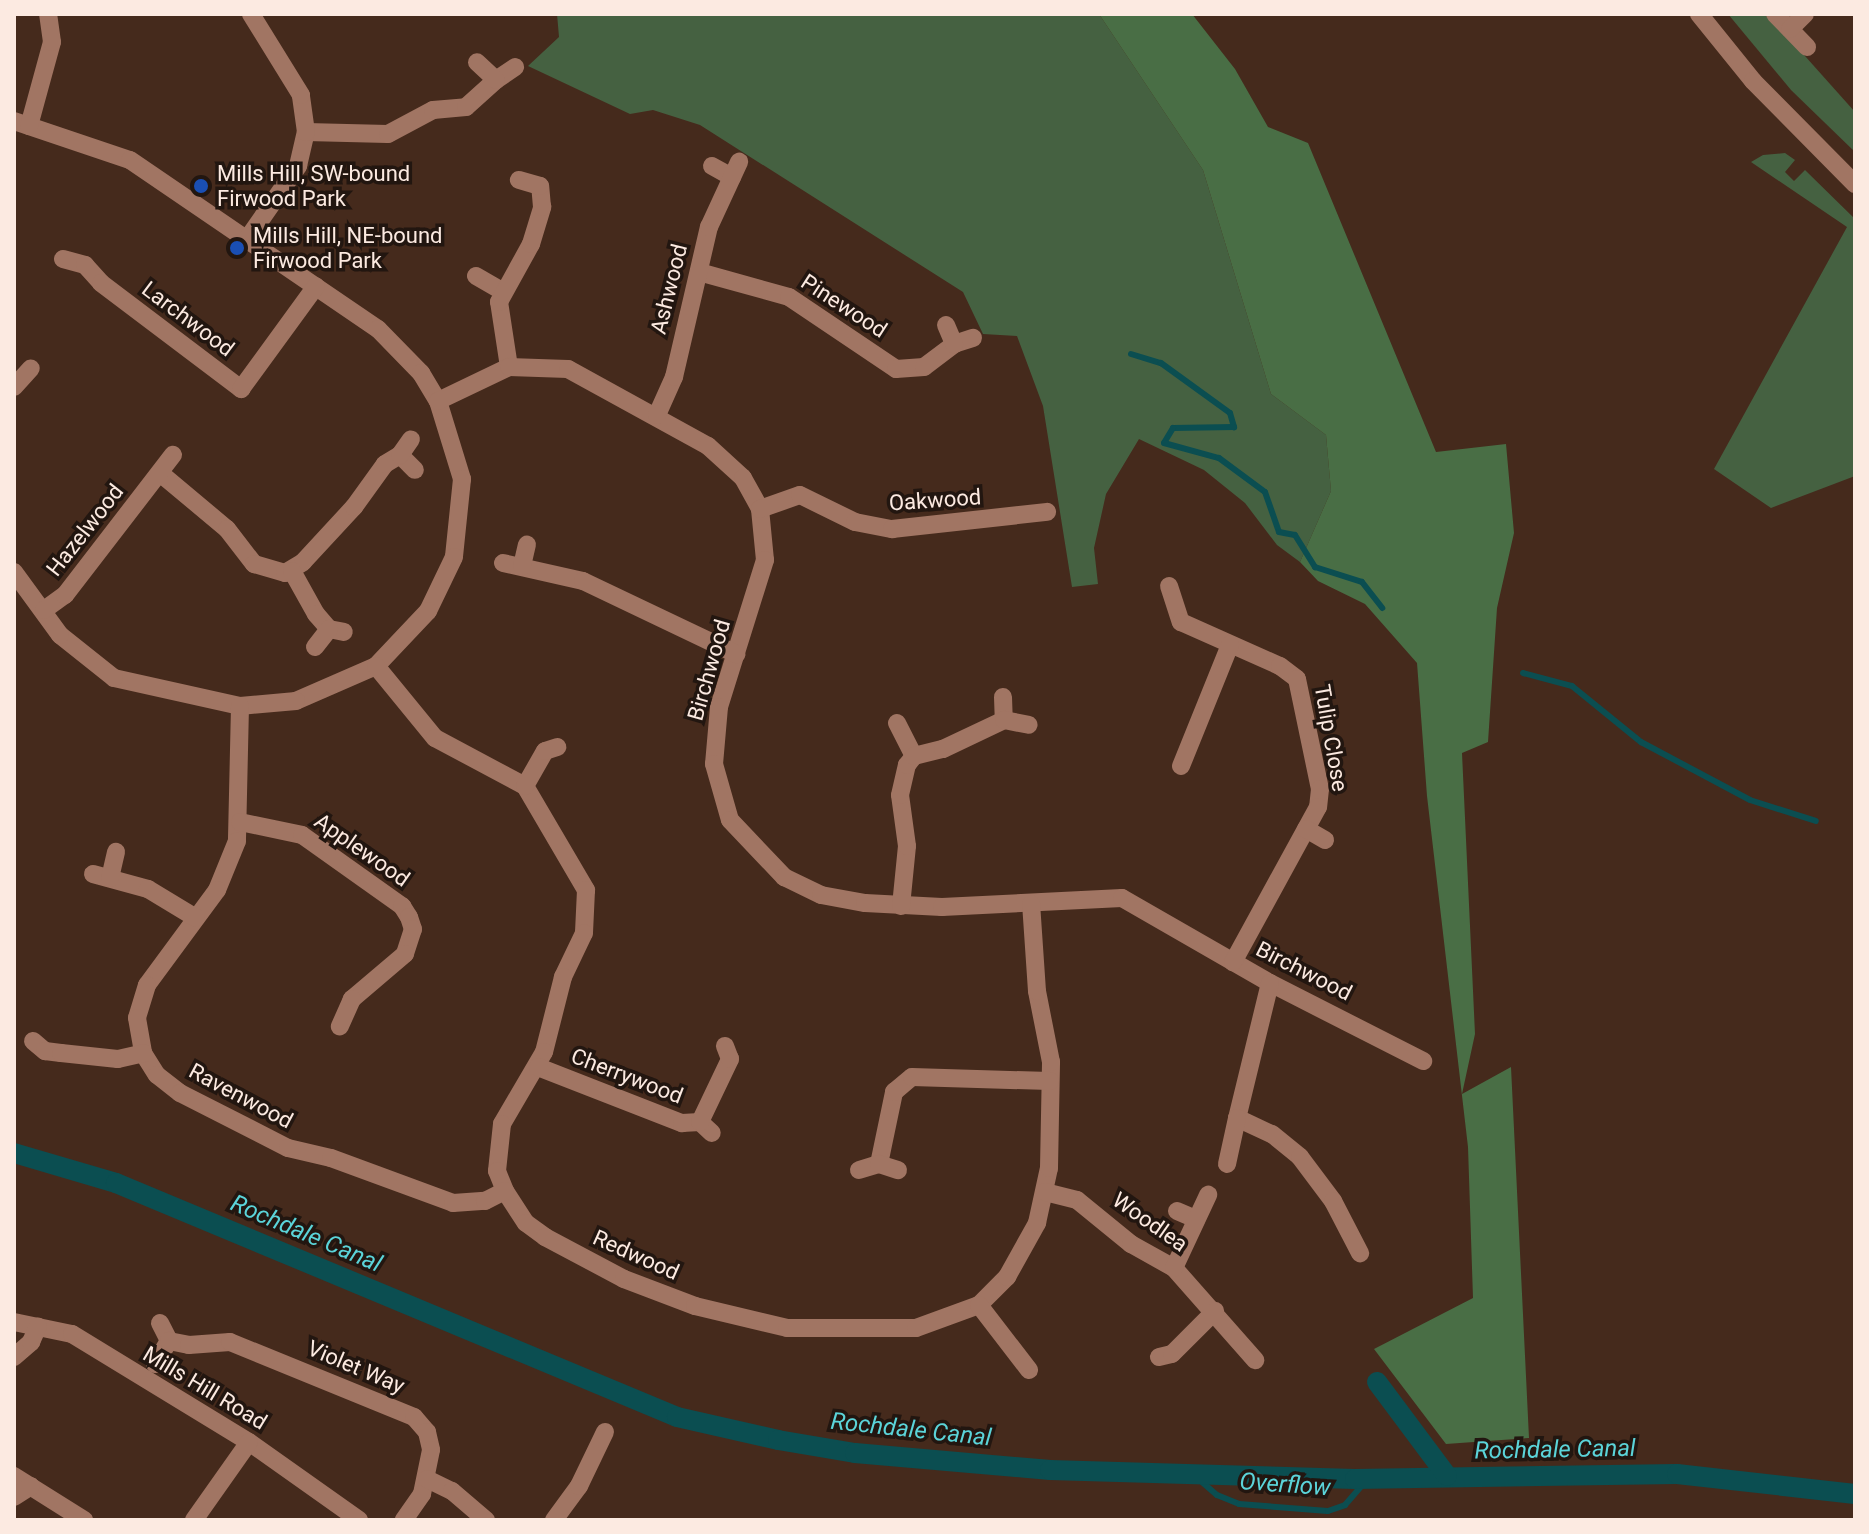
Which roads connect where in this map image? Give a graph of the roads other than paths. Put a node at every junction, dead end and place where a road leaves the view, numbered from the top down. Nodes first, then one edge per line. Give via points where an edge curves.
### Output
1 (48, 14) edge
2 (1699, 14) edge
3 (1775, 14) edge
4 (1805, 14) edge
5 (254, 15) edge
6 (1790, 29) junction
7 (1807, 47) dead end
8 (477, 62) dead end
9 (515, 67) dead end
10 (496, 80) junction
11 (22, 124) edge
12 (306, 132) junction
13 (712, 166) dead end
14 (519, 180) dead end
15 (1855, 184) edge
16 (248, 238) junction
17 (63, 259) dead end
18 (699, 272) junction
19 (476, 276) dead end
20 (316, 286) junction
21 (502, 291) junction
22 (946, 325) dead end
23 (509, 367) junction
24 (31, 368) dead end
25 (14, 387) edge
26 (241, 389) junction
27 (438, 401) junction
28 (229, 404) dead end
29 (657, 415) junction
30 (411, 439) dead end
31 (173, 455) dead end
32 (400, 455) junction
33 (415, 470) dead end
34 (160, 473) junction
35 (760, 509) junction
36 (1047, 512) dead end
37 (527, 545) dead end
38 (292, 571) junction
39 (14, 572) edge
40 (1169, 586) dead end
41 (44, 610) junction
42 (1230, 645) junction
43 (315, 647) dead end
44 (736, 654) junction
45 (376, 666) junction
46 (1003, 697) dead end
47 (240, 706) junction
48 (1004, 720) junction
49 (897, 723) dead end
50 (1029, 725) dead end
51 (544, 746) dead end
52 (914, 756) junction
53 (1181, 766) dead end
54 (525, 786) junction
55 (240, 822) junction
56 (1306, 829) junction
57 (1325, 840) dead end
58 (116, 852) dead end
59 (1031, 904) junction
60 (901, 906) junction
61 (196, 918) junction
62 (1233, 962) junction
63 (1270, 983) junction
64 (340, 1026) dead end
65 (1408, 1029) dead end
66 (33, 1041) dead end
67 (725, 1046) dead end
68 (1402, 1048) junction
69 (143, 1053) junction
70 (1423, 1061) dead end
71 (538, 1067) junction
72 (1050, 1081) junction
73 (1237, 1118) junction
74 (879, 1164) junction
75 (1227, 1164) dead end
76 (859, 1170) dead end
77 (898, 1170) dead end
78 (505, 1191) junction
79 (1045, 1192) junction
80 (1208, 1195) dead end
81 (1177, 1211) dead end
82 (1196, 1219) junction
83 (1360, 1253) dead end
84 (1174, 1268) junction
85 (979, 1305) junction
86 (1215, 1311) junction
87 (14, 1322) edge
88 (160, 1323) dead end
89 (38, 1326) junction
90 (169, 1341) junction
91 (1011, 1347) junction
92 (14, 1357) edge
93 (995, 1359) dead end
94 (1255, 1360) dead end
95 (155, 1364) dead end
96 (1185, 1369) dead end
97 (1029, 1370) dead end
98 (605, 1432) dead end
99 (249, 1442) junction
100 (14, 1476) edge
101 (427, 1479) junction
102 (31, 1486) junction
103 (14, 1497) edge
104 (84, 1520) edge
105 (194, 1520) edge
106 (359, 1520) edge
107 (404, 1520) edge
108 (486, 1520) edge
109 (554, 1520) edge

1 - 11 street via 52,42
2 - 15 street via 1753,81
3 - 6 street
4 - 6 street
5 - 12 street via 301,95
6 - 7 street
8 - 10 street
9 - 10 street
10 - 12 street via 466,107 433,110 388,134
11 - 16 street via 130,160
12 - 16 street via 298,166
13 - 18 street, Ashwood via 736,169 709,227
14 - 21 street via 547,182 531,244
16 - 20 street
17 - 26 street, Larchwood via 92,259 101,283
18 - 22 street, Pinewood via 789,297 896,369 924,367 964,341
18 - 29 street, Ashwood via 674,377
19 - 21 street
20 - 26 street, Larchwood
20 - 27 street via 390,338
21 - 23 street via 499,315
23 - 27 street, Birchwood
23 - 29 street, Birchwood via 550,365 583,374
24 - 25 street
26 - 28 street
27 - 45 street via 462,479 454,557 428,611
29 - 35 street, Birchwood via 721,455 743,478
30 - 32 street
31 - 34 street, Hazelwood
32 - 33 street
32 - 38 street via 385,464 354,507
34 - 38 street via 227,529 254,564
34 - 41 street, Hazelwood via 65,595
35 - 36 street, Oakwood via 800,495 855,522 892,529 1008,519 1025,503
35 - 44 street, Birchwood via 764,572
37 - 44 street via 512,564 583,581 628,599 697,639
38 - 43 street via 306,600 336,631
39 - 41 street
40 - 42 street, Tulip Close via 1175,629
41 - 47 street via 82,658 114,678
42 - 53 street
42 - 56 street, Tulip Close via 1280,666 1301,685 1320,789
44 - 60 street, Birchwood via 714,739 717,786 730,820 769,866 802,888 839,899
45 - 47 street via 317,696
45 - 54 street, Redwood via 435,738
46 - 48 street
47 - 55 street
48 - 50 street
48 - 52 street via 943,749
49 - 52 street
51 - 54 street
52 - 60 street via 900,795 907,846
54 - 71 street, Redwood via 574,863 588,907
55 - 61 street via 225,874
55 - 64 street, Applewood via 302,835 409,917 413,929 405,954 352,999
56 - 57 street
56 - 62 street, Tulip Close
58 - 61 street via 101,876 148,889
59 - 60 street, Birchwood
59 - 62 street, Birchwood via 1122,898
59 - 72 street, Redwood
61 - 69 street via 154,973 138,1007
62 - 63 street, Birchwood
63 - 68 street, Birchwood
63 - 73 street
65 - 68 street
66 - 69 street via 45,1051 61,1053 118,1059
67 - 71 street, Cherrywood via 730,1059 706,1127 682,1123
68 - 70 street, Birchwood
69 - 78 street, Ravenwood via 157,1075 180,1093 288,1148 331,1158 453,1203 485,1201
71 - 78 street, Redwood via 509,1108 500,1134 497,1171
72 - 74 street via 925,1076 901,1082 894,1092
72 - 79 street, Redwood
73 - 75 street
73 - 83 street via 1272,1134 1300,1157 1333,1201
74 - 76 street
74 - 77 street
78 - 85 street, Redwood via 526,1223 586,1262 737,1320 787,1328 916,1328
79 - 84 street, Woodlea via 1077,1200 1131,1244
79 - 85 street, Redwood via 1020,1257
80 - 82 street
81 - 82 street
82 - 84 street
84 - 86 street, Woodlea
85 - 91 street
86 - 94 street, Woodlea
86 - 96 street via 1166,1356
87 - 89 street, Mills Hill Road
88 - 90 street
89 - 92 street via 31,1342
89 - 99 street, Mills Hill Road via 72,1334
90 - 95 street
90 - 101 street, Violet Way via 230,1342 414,1417 430,1440
91 - 93 street
91 - 97 street
98 - 109 street via 579,1486
99 - 105 street
99 - 106 street, Mills Hill Road
100 - 102 street
101 - 107 street, Violet Way
101 - 108 street via 452,1491
102 - 103 street
102 - 104 street

